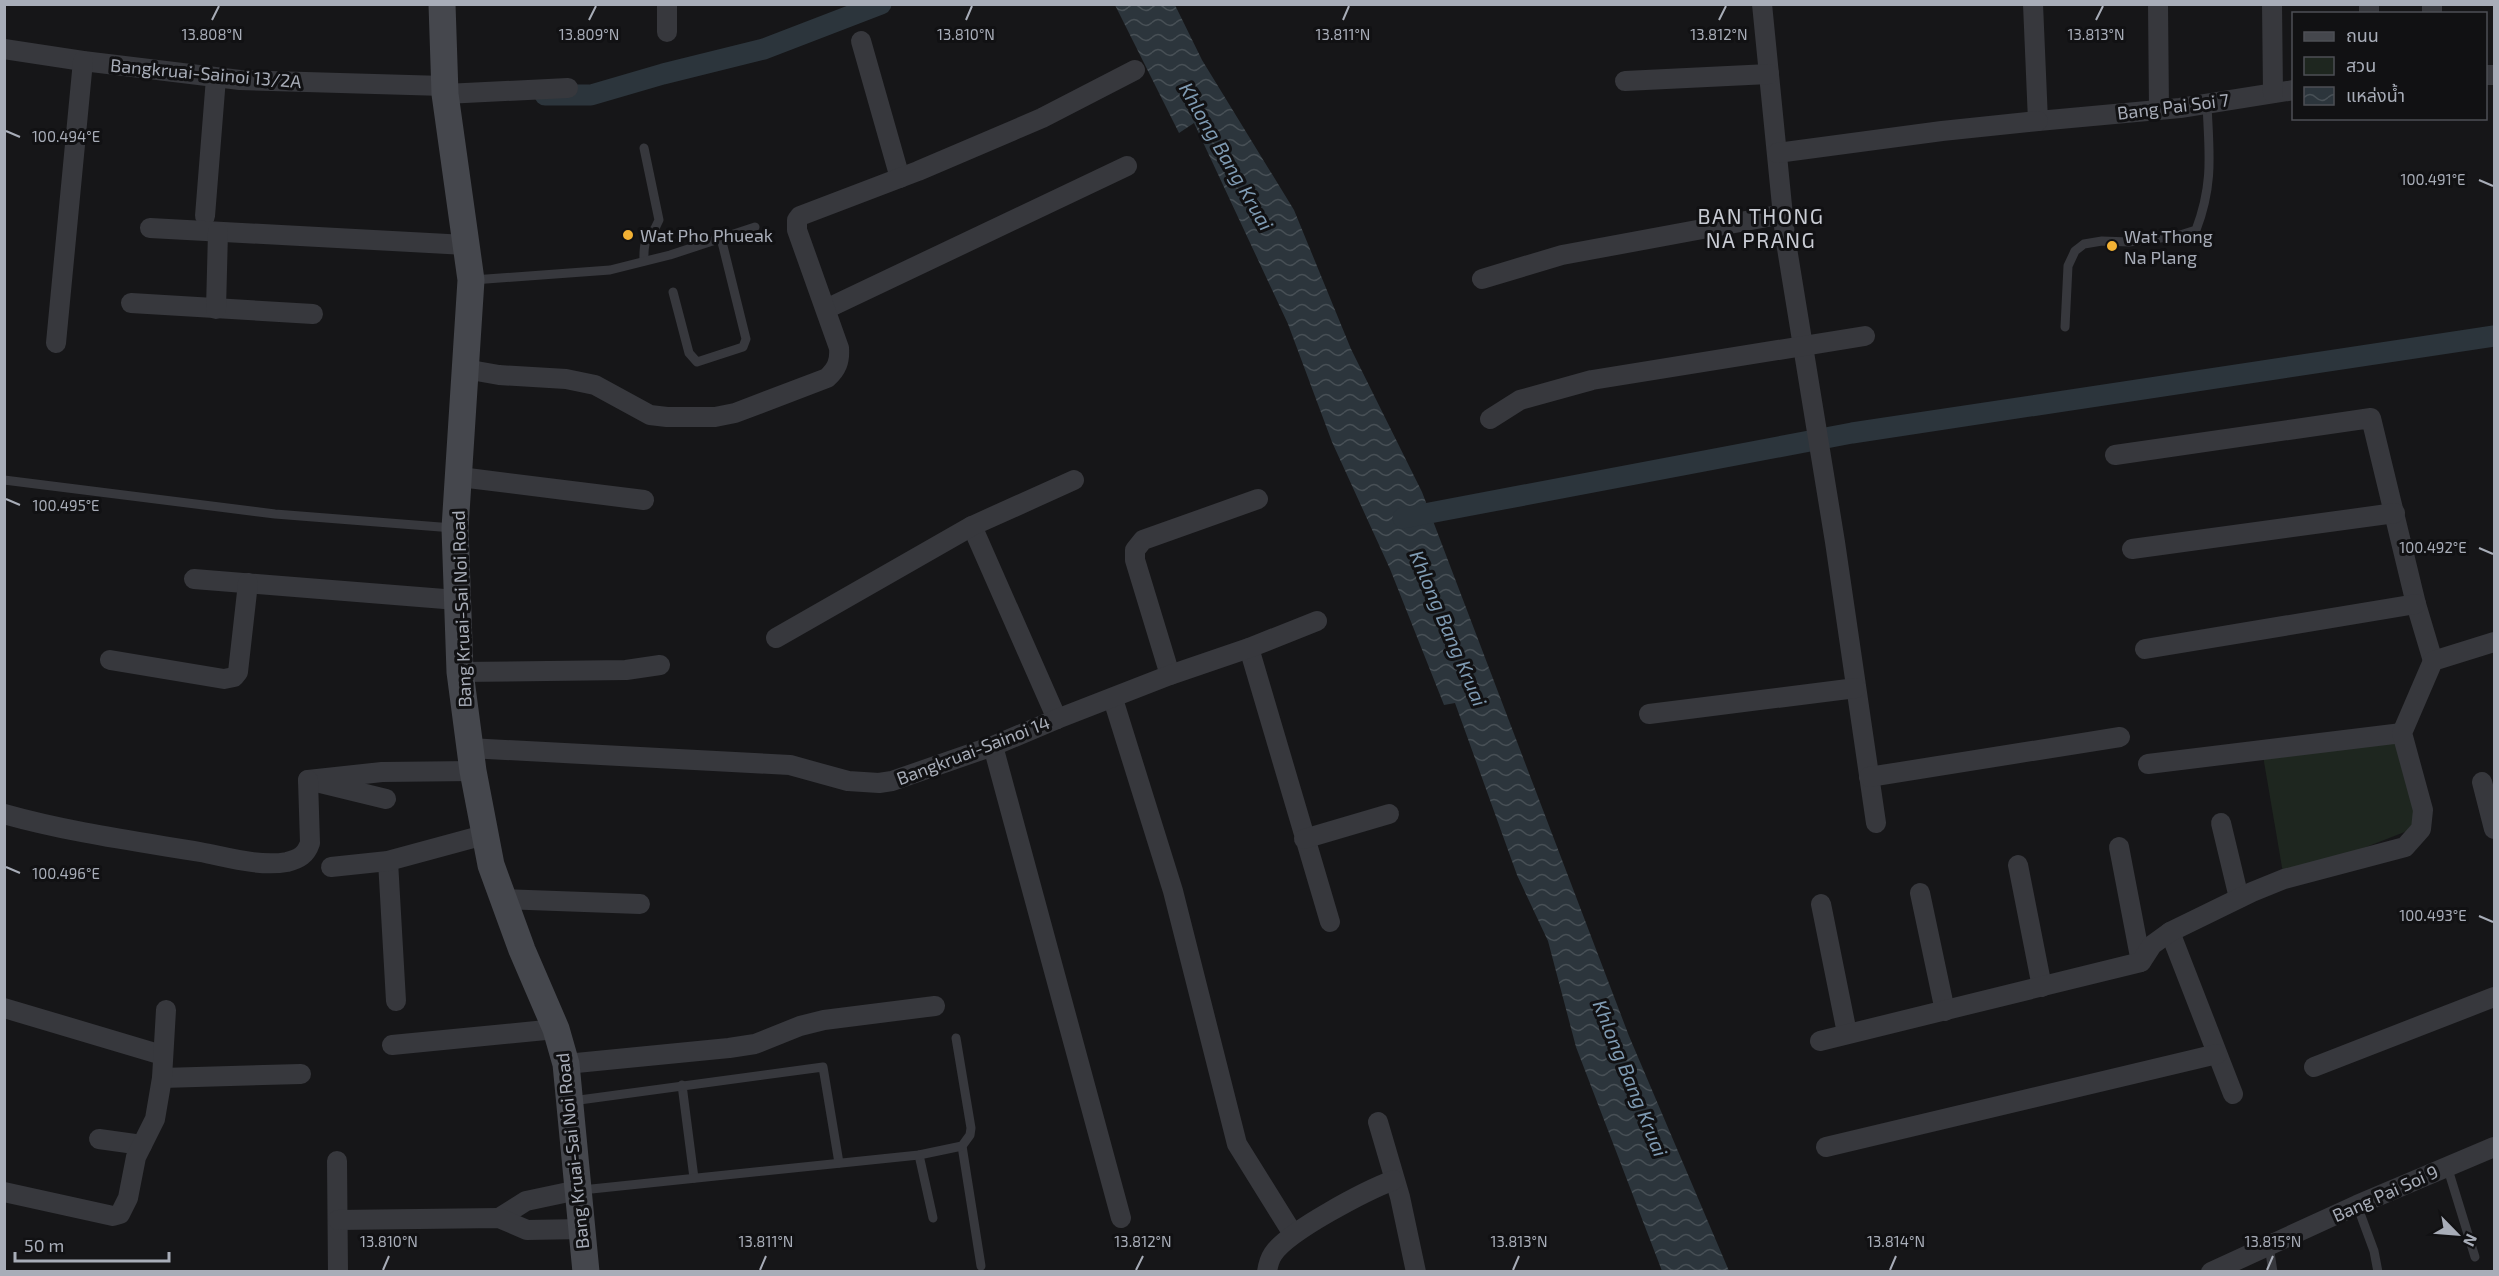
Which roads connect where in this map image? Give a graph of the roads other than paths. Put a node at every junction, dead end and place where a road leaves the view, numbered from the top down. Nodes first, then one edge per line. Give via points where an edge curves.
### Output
1 (442, 4) edge
2 (667, 4) edge
3 (1762, 4) edge
4 (2033, 4) edge
5 (2158, 4) edge
6 (2272, 4) edge
7 (668, 32) dead end
8 (861, 41) dead end
9 (4, 49) edge
10 (83, 61) junction
11 (1135, 70) dead end
12 (1769, 74) junction
13 (216, 78) junction
14 (1625, 81) dead end
15 (568, 88) dead end
16 (444, 90) junction
17 (2292, 90) edge
18 (2273, 93) junction
19 (2207, 104) junction
20 (2159, 110) junction
21 (2045, 119) junction
22 (644, 148) dead end
23 (1777, 153) junction
24 (1127, 166) dead end
25 (900, 178) junction
26 (1783, 214) junction
27 (205, 216) dead end
28 (755, 227) dead end
29 (150, 228) dead end
30 (218, 232) junction
31 (721, 238) junction
32 (466, 244) junction
33 (644, 261) junction
34 (1482, 279) dead end
35 (471, 280) junction
36 (673, 292) dead end
37 (131, 303) dead end
38 (216, 309) junction
39 (826, 309) junction
40 (313, 314) dead end
41 (2066, 327) dead end
42 (1865, 336) dead end
43 (56, 343) dead end
44 (1803, 346) junction
45 (465, 369) junction
46 (1490, 419) dead end
47 (2115, 455) dead end
48 (460, 477) junction
49 (4, 480) edge
50 (1074, 480) dead end
51 (1258, 499) dead end
52 (644, 500) dead end
53 (2395, 513) junction
54 (972, 526) junction
55 (455, 528) junction
56 (2132, 549) dead end
57 (194, 579) dead end
58 (248, 583) junction
59 (457, 600) junction
60 (2416, 604) junction
61 (1317, 621) dead end
62 (776, 638) dead end
63 (2494, 642) edge
64 (1249, 648) junction
65 (2145, 649) dead end
66 (110, 660) dead end
67 (2433, 661) junction
68 (660, 664) dead end
69 (460, 672) junction
70 (1170, 675) junction
71 (1856, 688) junction
72 (1113, 699) junction
73 (1649, 714) dead end
74 (1057, 719) junction
75 (2402, 733) junction
76 (2120, 737) dead end
77 (993, 746) junction
78 (471, 759) junction
79 (2148, 764) dead end
80 (1869, 777) junction
81 (308, 780) junction
82 (2482, 782) dead end
83 (386, 799) dead end
84 (4, 814) edge
85 (1389, 814) dead end
86 (2221, 822) dead end
87 (1876, 823) dead end
88 (2494, 829) edge
89 (484, 835) junction
90 (1304, 840) junction
91 (2120, 847) dead end
92 (388, 861) junction
93 (2018, 865) dead end
94 (331, 867) dead end
95 (1920, 893) dead end
96 (2239, 898) junction
97 (502, 899) junction
98 (640, 904) dead end
99 (1821, 904) dead end
100 (1330, 922) dead end
101 (2170, 932) junction
102 (2141, 962) junction
103 (2042, 987) junction
104 (2494, 997) edge
105 (396, 1001) dead end
106 (935, 1006) dead end
107 (4, 1008) edge
108 (166, 1010) dead end
109 (1945, 1011) junction
110 (556, 1029) junction
111 (1847, 1033) junction
112 (956, 1038) dead end
113 (1820, 1041) dead end
114 (392, 1046) dead end
115 (2217, 1054) junction
116 (162, 1055) junction
117 (566, 1064) junction
118 (2314, 1067) dead end
119 (301, 1074) dead end
120 (162, 1078) junction
121 (682, 1085) junction
122 (2233, 1094) dead end
123 (570, 1101) junction
124 (1378, 1122) dead end
125 (99, 1139) dead end
126 (142, 1146) junction
127 (962, 1146) junction
128 (1826, 1147) dead end
129 (2494, 1147) edge
130 (919, 1155) junction
131 (337, 1161) dead end
132 (839, 1163) junction
133 (2447, 1166) junction
134 (694, 1178) junction
135 (1394, 1180) junction
136 (578, 1190) junction
137 (4, 1192) edge
138 (2357, 1205) junction
139 (499, 1218) junction
140 (933, 1218) dead end
141 (1122, 1218) dead end
142 (338, 1220) junction
143 (582, 1229) junction
144 (1293, 1234) junction
145 (2270, 1245) junction
146 (2475, 1257) dead end
147 (981, 1266) dead end
148 (2220, 1270) edge
149 (338, 1272) edge
150 (586, 1272) edge
151 (1267, 1272) edge
152 (1416, 1272) edge
153 (2273, 1272) edge
154 (2378, 1272) edge

1 - 16 main road, Bang Kruai-Sai Noi Road
2 - 7 street
3 - 12 street
4 - 21 street
5 - 20 street
6 - 18 street
8 - 25 street
9 - 10 street, Bangkruai-Sainoi 13/2A
10 - 13 street, Bangkruai-Sainoi 13/2A
10 - 43 street
11 - 25 street via 1042,118
12 - 14 street
12 - 23 street
13 - 16 street, Bangkruai-Sainoi 13/2A
13 - 27 street
15 - 16 street, Bangkruai-Sainoi 13/2A
16 - 32 main road, Bang Kruai-Sai Noi Road
17 - 18 street, Bang Pai Soi 7
18 - 19 street, Bang Pai Soi 7
19 - 20 street, Bang Pai Soi 7
19 - 41 lane via 2210,180 2196,230 2129,242 2102,241 2074,251 2068,266
20 - 21 street, Bang Pai Soi 7
21 - 23 street, Bang Pai Soi 7
22 - 33 lane via 659,220 644,242
23 - 26 street
24 - 39 street
25 - 39 street via 811,211 797,220 797,230
26 - 34 street via 1562,255
26 - 44 street
28 - 31 lane
29 - 30 street
30 - 32 street
30 - 38 street
31 - 33 lane
31 - 36 lane via 746,339 743,347 697,362 689,353
32 - 35 main road, Bang Kruai-Sai Noi Road
33 - 35 lane via 610,270
35 - 45 main road, Bang Kruai-Sai Noi Road
37 - 38 street
38 - 40 street
39 - 45 street via 840,358 827,378 715,417 650,415 595,385
42 - 44 street
44 - 46 street via 1592,380 1520,400
44 - 71 street
45 - 48 main road, Bang Kruai-Sai Noi Road
47 - 53 street via 2368,417 2373,420
48 - 52 street
48 - 55 main road, Bang Kruai-Sai Noi Road
49 - 55 lane via 264,513
50 - 54 street
51 - 70 street via 1143,540 1135,550 1134,560
53 - 56 street
53 - 60 street
54 - 62 street
54 - 74 street
55 - 59 main road, Bang Kruai-Sai Noi Road
57 - 58 street
58 - 59 street
58 - 66 street via 238,672 234,677 224,679
59 - 69 main road, Bang Kruai-Sai Noi Road
60 - 65 street
60 - 67 street
61 - 64 street, Bangkruai-Sainoi 14
63 - 67 street
64 - 70 street, Bangkruai-Sainoi 14
64 - 90 street
67 - 75 street
68 - 69 street via 626,670
69 - 78 main road, Bang Kruai-Sai Noi Road
70 - 72 street, Bangkruai-Sainoi 14
71 - 73 street
71 - 80 street
72 - 74 street, Bangkruai-Sainoi 14
72 - 144 street via 1173,891 1237,1144
74 - 77 street, Bangkruai-Sainoi 14
75 - 79 street
75 - 96 street via 2423,810 2421,829 2405,847 2284,879
76 - 80 street
77 - 78 street, Bangkruai-Sainoi 14 via 879,783 848,781 790,765
77 - 141 street
78 - 81 street, Bangkruai-Sainoi 14
78 - 89 main road, Bang Kruai-Sai Noi Road
80 - 87 street
81 - 83 street
81 - 84 street via 310,843 300,858 286,862 208,854 43,825
82 - 88 street
85 - 90 street
86 - 96 street
89 - 92 street
89 - 97 main road, Bang Kruai-Sai Noi Road
90 - 100 street
91 - 102 street
92 - 94 street
92 - 105 street
93 - 103 street
95 - 109 street
96 - 101 street
97 - 98 street
97 - 110 main road, Bang Kruai-Sai Noi Road
99 - 111 street
101 - 102 street via 2152,945
101 - 115 street
102 - 103 street
103 - 109 street
104 - 118 street
106 - 117 street via 824,1020 738,1047
107 - 116 street
108 - 116 street
109 - 111 street
110 - 114 street
110 - 117 main road, Bang Kruai-Sai Noi Road
111 - 113 street
112 - 127 lane via 971,1128
115 - 122 street
115 - 128 street
116 - 120 street
117 - 123 main road, Bang Kruai-Sai Noi Road
119 - 120 street
120 - 126 street via 155,1119
121 - 123 lane
121 - 132 lane via 823,1067
121 - 134 lane
123 - 136 main road, Bang Kruai-Sai Noi Road
124 - 135 street
125 - 126 street
126 - 137 street via 131,1169 128,1198 120,1214 113,1216
127 - 130 lane
127 - 147 lane
129 - 133 street, Bang Pai Soi 9
130 - 132 lane
130 - 140 lane
131 - 142 street
132 - 134 lane
133 - 138 street, Bang Pai Soi 9
133 - 146 lane
134 - 136 lane
135 - 144 street
135 - 152 street
136 - 139 street via 526,1201
136 - 143 main road, Bang Kruai-Sai Noi Road
138 - 145 street, Bang Pai Soi 9
138 - 154 lane
139 - 142 street
139 - 143 street via 527,1230
142 - 149 street
143 - 150 main road, Bang Kruai-Sai Noi Road
144 - 151 street via 1273,1253
145 - 148 street, Bang Pai Soi 9
145 - 153 lane

